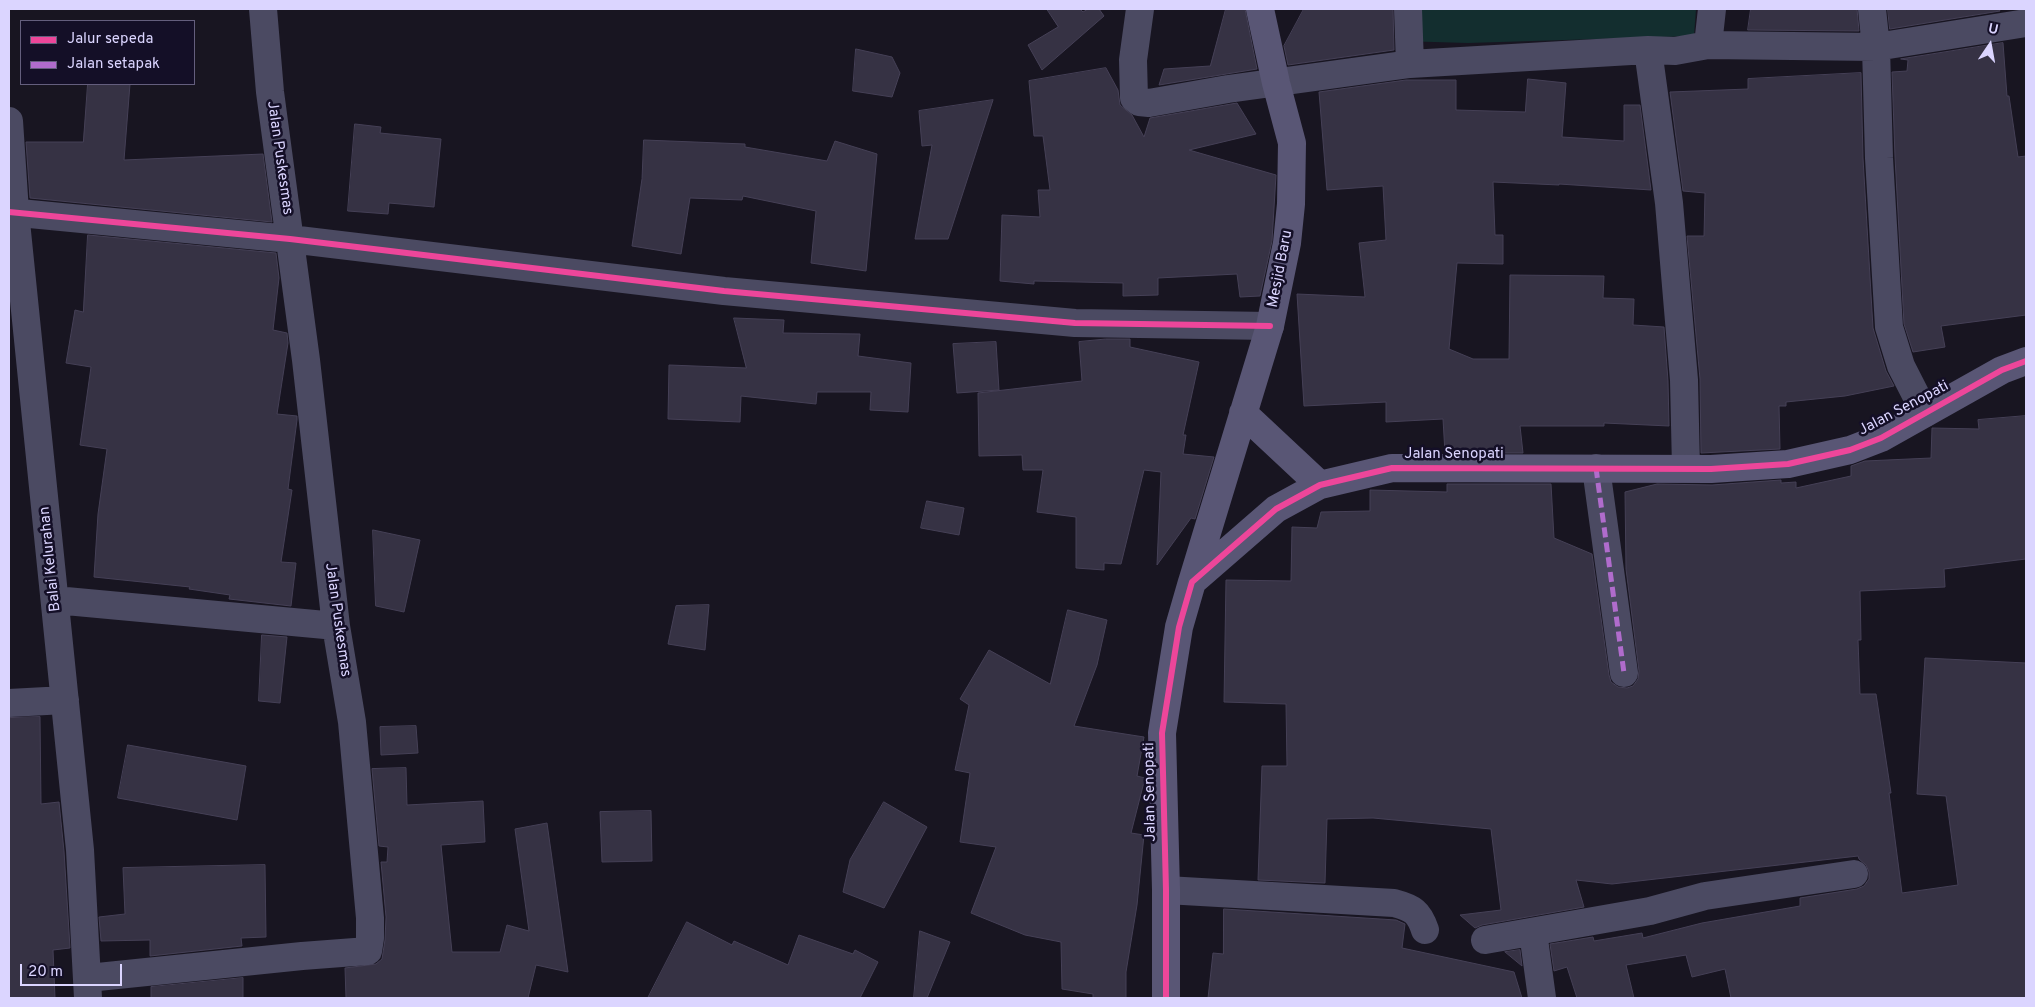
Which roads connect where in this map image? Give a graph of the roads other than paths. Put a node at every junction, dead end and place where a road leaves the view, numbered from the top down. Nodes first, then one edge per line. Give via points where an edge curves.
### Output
1 (262, 9) edge
2 (1140, 9) edge
3 (1260, 9) edge
4 (1408, 9) edge
5 (1712, 9) edge
6 (1872, 9) edge
7 (2026, 23) edge
8 (1708, 44) junction
9 (1876, 47) junction
10 (1648, 50) junction
11 (1410, 64) junction
12 (1276, 82) junction
13 (9, 121) edge
14 (12, 212) edge
15 (290, 239) junction
16 (1270, 326) junction
17 (2026, 360) edge
18 (1243, 413) junction
19 (1925, 413) junction
20 (1596, 468) junction
21 (1686, 468) junction
22 (1320, 485) junction
23 (1192, 582) junction
24 (55, 600) junction
25 (336, 626) junction
26 (1624, 673) dead end
27 (65, 700) junction
28 (9, 704) edge
29 (1854, 874) dead end
30 (1166, 890) junction
31 (1425, 930) dead end
32 (1533, 932) junction
33 (1485, 940) dead end
34 (88, 988) edge
35 (1166, 998) edge
36 (1542, 998) edge

1 - 15 street, Jalan Puskesmas
2 - 12 street via 1133,60 1134,98 1139,102
3 - 12 main road, Mesjid Baru
4 - 11 street
5 - 8 street
6 - 9 street
7 - 9 street
8 - 9 street
8 - 10 street via 1675,51
9 - 19 street via 1879,158 1890,327 1901,366
10 - 11 street
10 - 21 street via 1669,203 1684,380
11 - 12 street
12 - 16 main road, Mesjid Baru via 1292,143 1291,195 1287,243
13 - 14 street, Balai Kelurahan
14 - 15 street
14 - 24 street, Balai Kelurahan
15 - 16 street via 724,290 1075,324
15 - 25 street, Jalan Puskesmas
16 - 18 main road, Mesjid Baru
17 - 19 main road, Jalan Senopati
18 - 22 main road
18 - 23 main road, Mesjid Baru
19 - 21 main road, Jalan Senopati via 1881,438 1820,458 1788,464
20 - 21 main road, Jalan Senopati
20 - 22 main road, Jalan Senopati via 1392,468
20 - 26 street
22 - 23 main road, Jalan Senopati via 1276,509
23 - 30 main road, Jalan Senopati via 1179,627 1162,732
24 - 25 street
24 - 27 street, Balai Kelurahan
25 - 34 street, Jalan Puskesmas via 352,722 370,918 368,951 302,956
27 - 28 street
27 - 34 street, Balai Kelurahan via 80,850
29 - 32 street via 1705,896
30 - 31 street via 1394,903 1416,912
30 - 35 main road, Jalan Senopati
32 - 33 street
32 - 36 street

